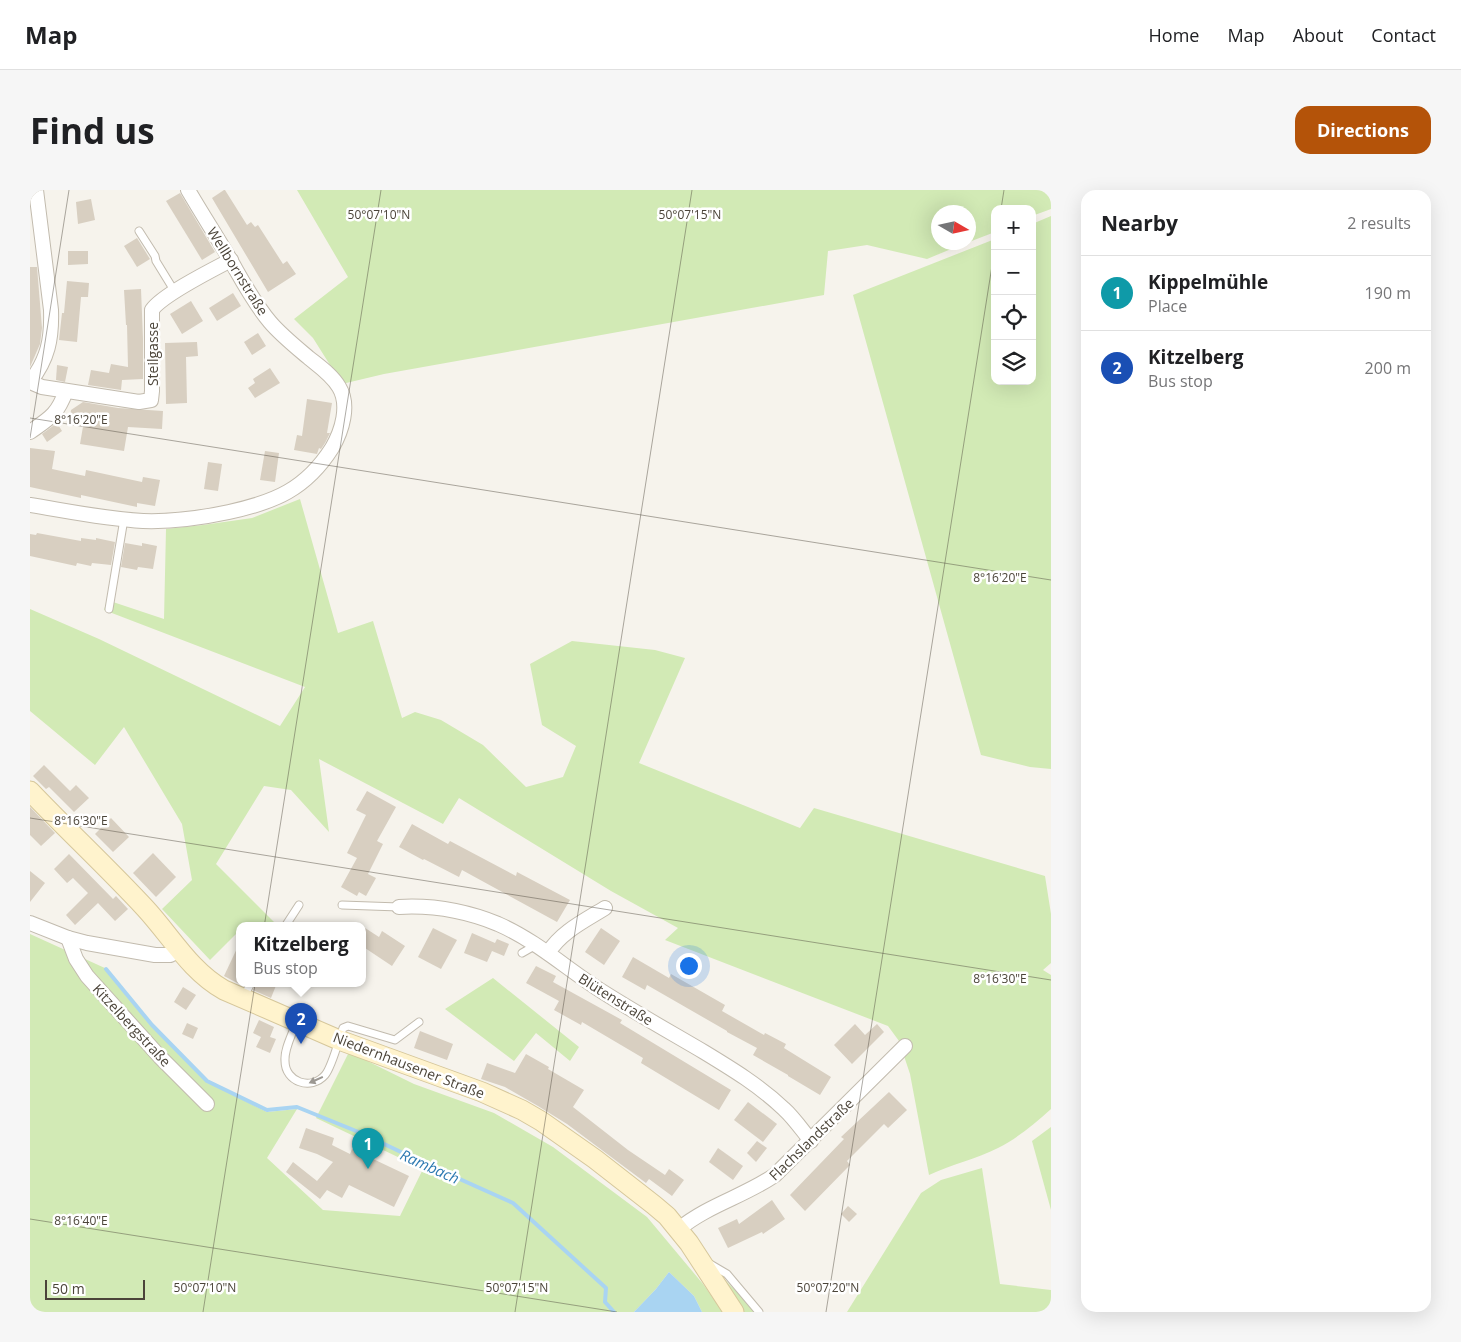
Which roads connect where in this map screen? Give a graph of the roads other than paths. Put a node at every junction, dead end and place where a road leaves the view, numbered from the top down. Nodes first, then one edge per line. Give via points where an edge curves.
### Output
1 (36, 190) edge
2 (188, 190) edge
3 (139, 231) dead end
4 (230, 260) junction
5 (175, 292) junction
6 (30, 382) edge
7 (66, 391) junction
8 (30, 432) edge
9 (30, 505) edge
10 (124, 519) junction
11 (109, 609) dead end
12 (30, 792) edge
13 (299, 905) dead end
14 (342, 906) dead end
15 (398, 907) joint
16 (605, 908) dead end
17 (288, 922) edge
18 (30, 923) edge
19 (68, 938) junction
20 (536, 945) junction
21 (180, 950) junction
22 (522, 953) dead end
23 (548, 953) junction
24 (247, 991) edge
25 (296, 1022) junction
26 (419, 1022) dead end
27 (339, 1040) junction
28 (905, 1046) dead end
29 (207, 1104) dead end
30 (810, 1141) junction
31 (679, 1229) junction
32 (699, 1257) junction
33 (734, 1312) edge
34 (759, 1312) edge

1 - 6 street via 52,330 43,363
2 - 4 street, Wellbornstraße
3 - 5 lane
4 - 5 street, Steilgasse
4 - 10 street, Wellbornstraße via 257,306 272,324 339,386 344,411 336,441 313,471 284,495 210,516
5 - 7 street, Steilgasse via 155,304 152,310 150,400 139,402
6 - 7 street, Steilgasse
7 - 8 street via 55,414
9 - 10 street
10 - 11 lane
12 - 21 main road, Niedernhausener Straße via 146,909
13 - 17 lane
14 - 15 lane
15 - 20 street, Blütenstraße via 458,911 498,924
16 - 23 street via 563,934
18 - 19 street
19 - 21 street via 156,955 170,955
19 - 29 street, Kitzelbergstraße via 76,960 87,976
20 - 22 lane
20 - 23 street, Blütenstraße
21 - 24 main road, Niedernhausener Straße via 210,982 224,990
23 - 30 street, Blütenstraße via 586,981 759,1087 786,1110
24 - 25 main road, Niedernhausener Straße
25 - 27 main road, Niedernhausener Straße
27 -> 25 lane via 324,1076 314,1082 298,1081 289,1074 284,1063
26 - 27 lane via 395,1040 348,1026 343,1028
27 - 31 main road, Niedernhausener Straße via 482,1092 522,1110 596,1159
28 - 30 street, Flachslandstraße
30 - 31 street, Flachslandstraße via 761,1185 702,1213
31 - 32 main road, Niedernhausener Straße
32 - 33 main road, Niedernhausener Straße
32 - 34 lane via 727,1274

